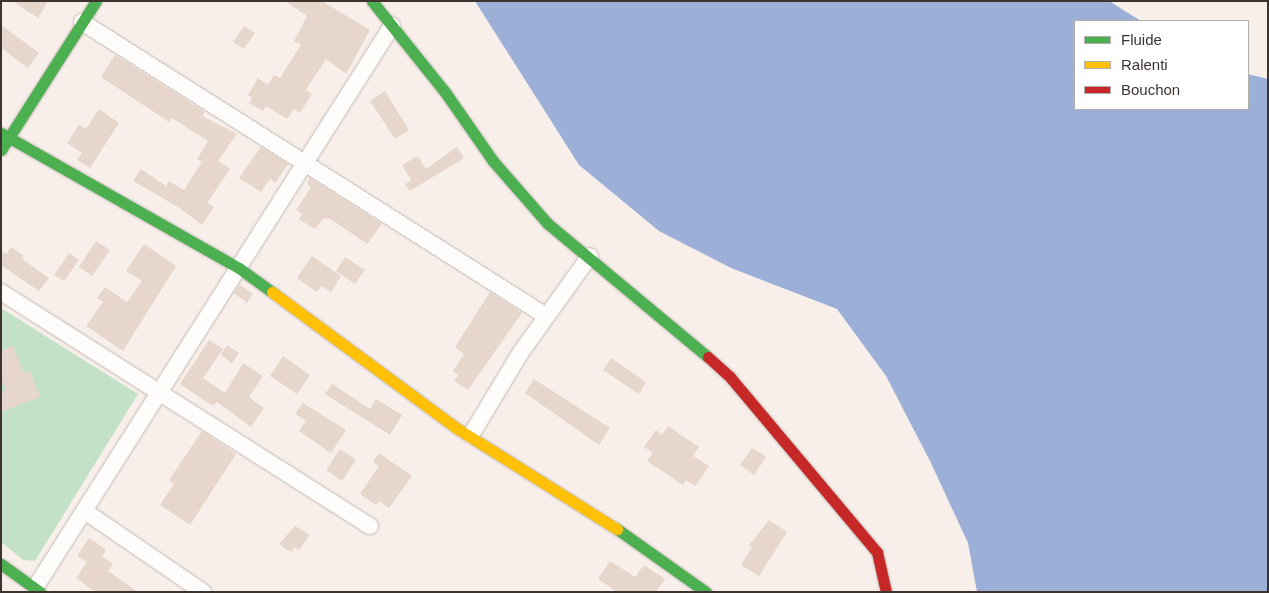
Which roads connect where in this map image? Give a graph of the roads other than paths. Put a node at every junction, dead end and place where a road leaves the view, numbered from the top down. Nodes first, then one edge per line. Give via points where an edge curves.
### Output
1 (96, 1) edge
2 (372, 1) edge
3 (82, 22) junction
4 (392, 26) junction
5 (5, 135) edge
6 (1, 150) edge
7 (305, 162) junction
8 (590, 256) junction
9 (239, 268) junction
10 (1, 292) edge
11 (546, 316) junction
12 (159, 392) junction
13 (471, 436) junction
14 (86, 512) junction
15 (370, 526) dead end
16 (1, 564) edge
17 (38, 590) edge
18 (203, 592) edge
19 (706, 592) edge
20 (886, 592) edge

1 - 3 street
2 - 4 street
3 - 5 street
3 - 7 street
4 - 7 street
4 - 8 street via 494,161 548,223
5 - 6 street
5 - 9 street
7 - 9 street
7 - 11 street
8 - 11 street
8 - 20 street via 730,377 876,552
9 - 12 street
9 - 13 street
10 - 12 street
11 - 13 street
12 - 14 street
12 - 15 street
13 - 19 street via 595,513
14 - 17 street
14 - 18 street
16 - 17 street

